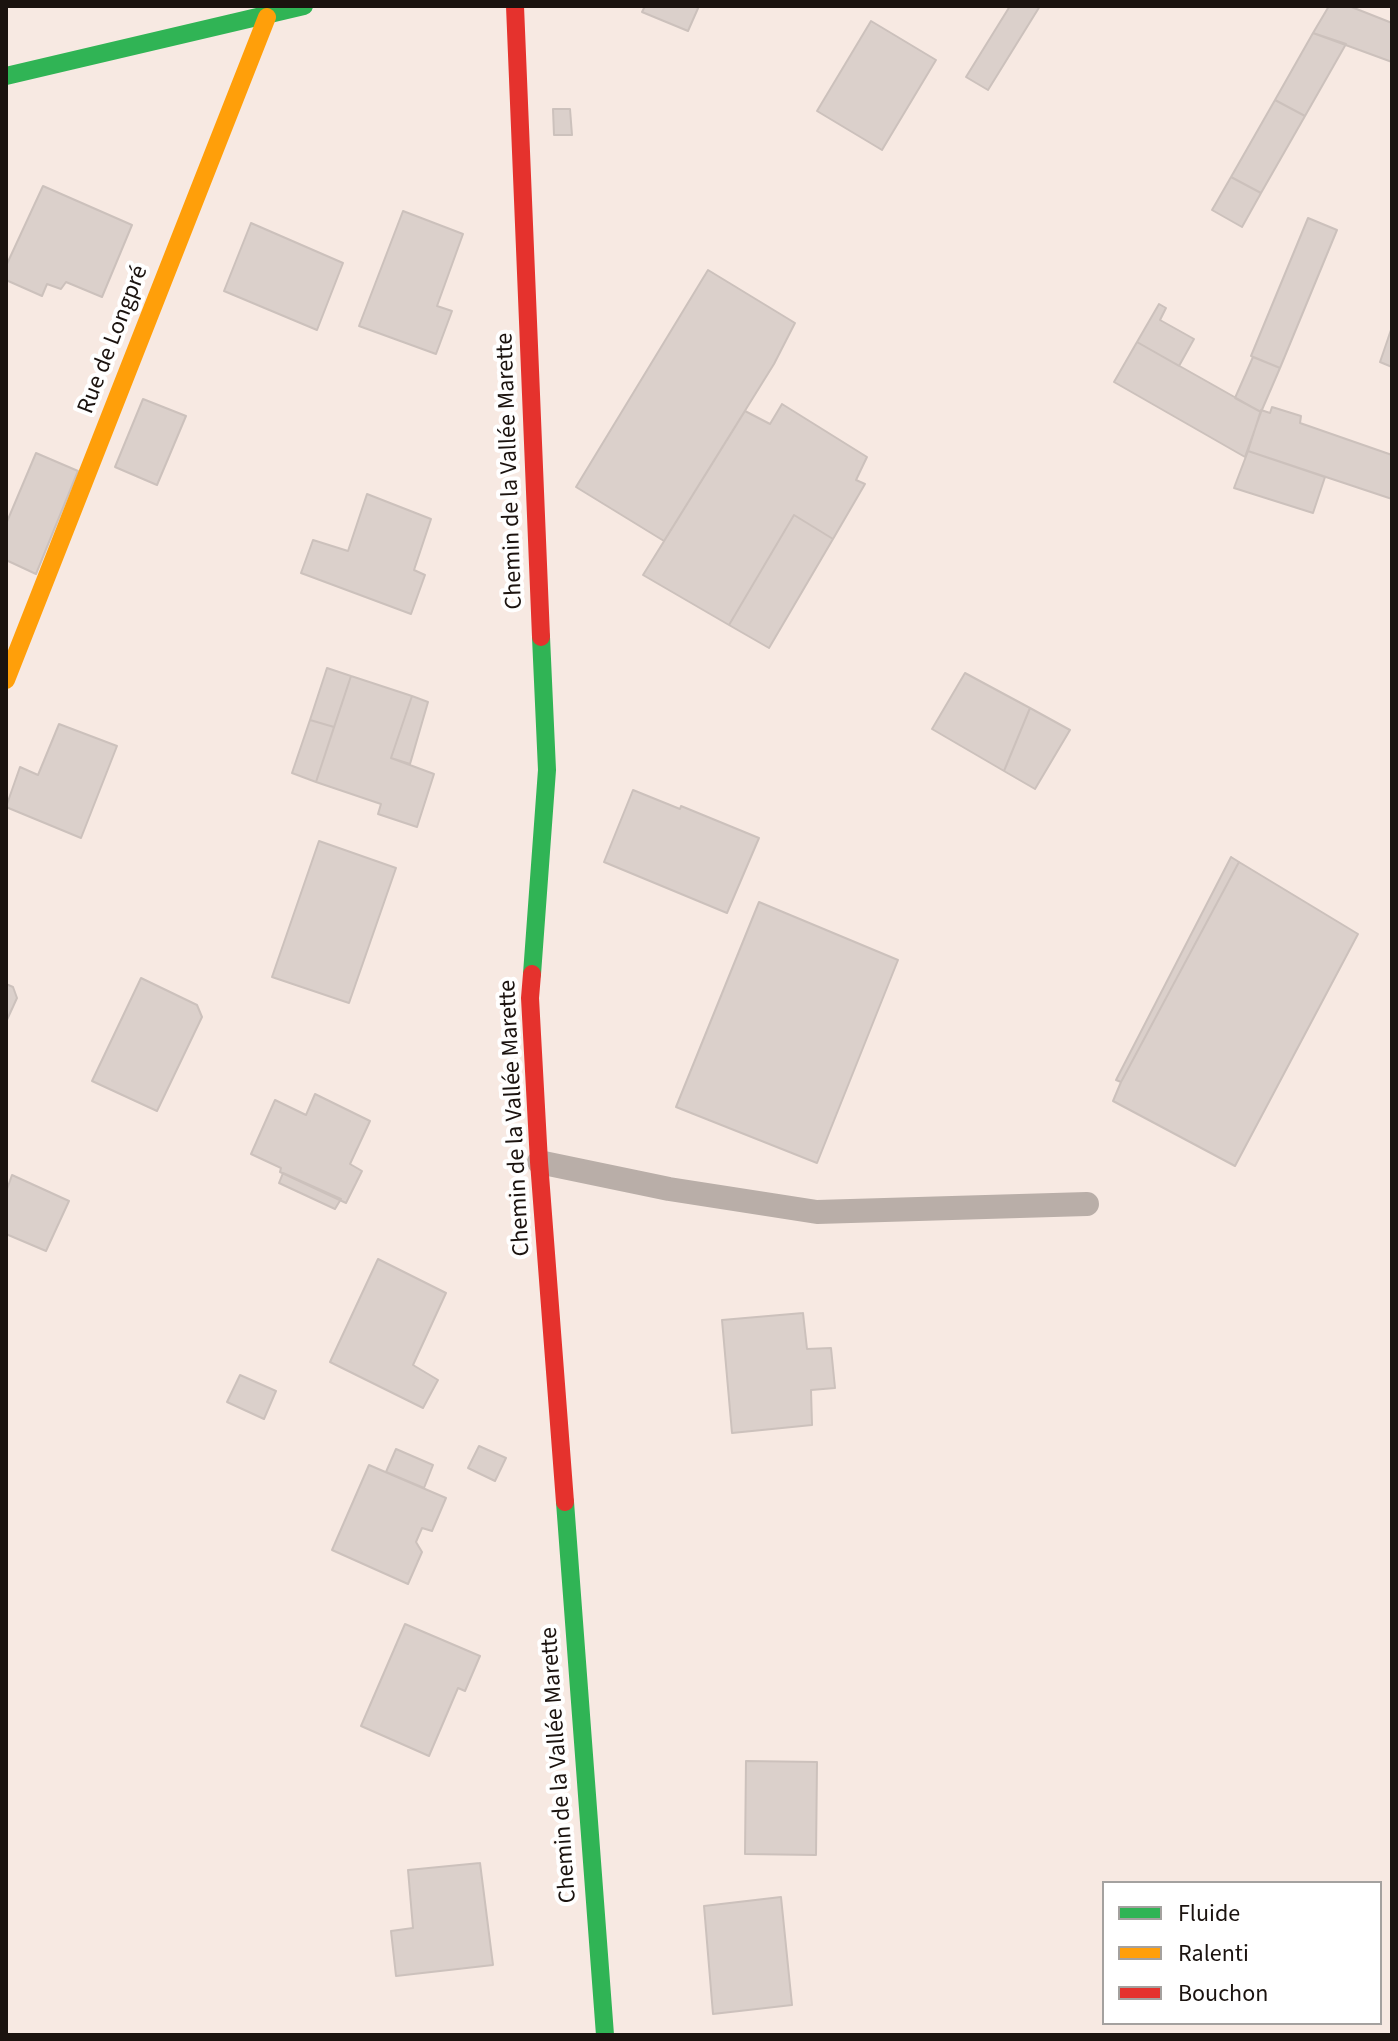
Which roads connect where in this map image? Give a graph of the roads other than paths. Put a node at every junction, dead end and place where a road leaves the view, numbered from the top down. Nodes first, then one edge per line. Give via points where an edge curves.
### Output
1 (304, 6) edge
2 (515, 6) edge
3 (267, 17) junction
4 (6, 76) edge
5 (6, 680) edge
6 (539, 1162) junction
7 (1087, 1204) dead end
8 (605, 2035) edge

1 - 3 street
2 - 6 street, Chemin de la Vallée Marette via 547,770 530,998
3 - 4 street
3 - 5 street, Rue de Longpré
6 - 7 lane via 817,1212
6 - 8 street, Chemin de la Vallée Marette

